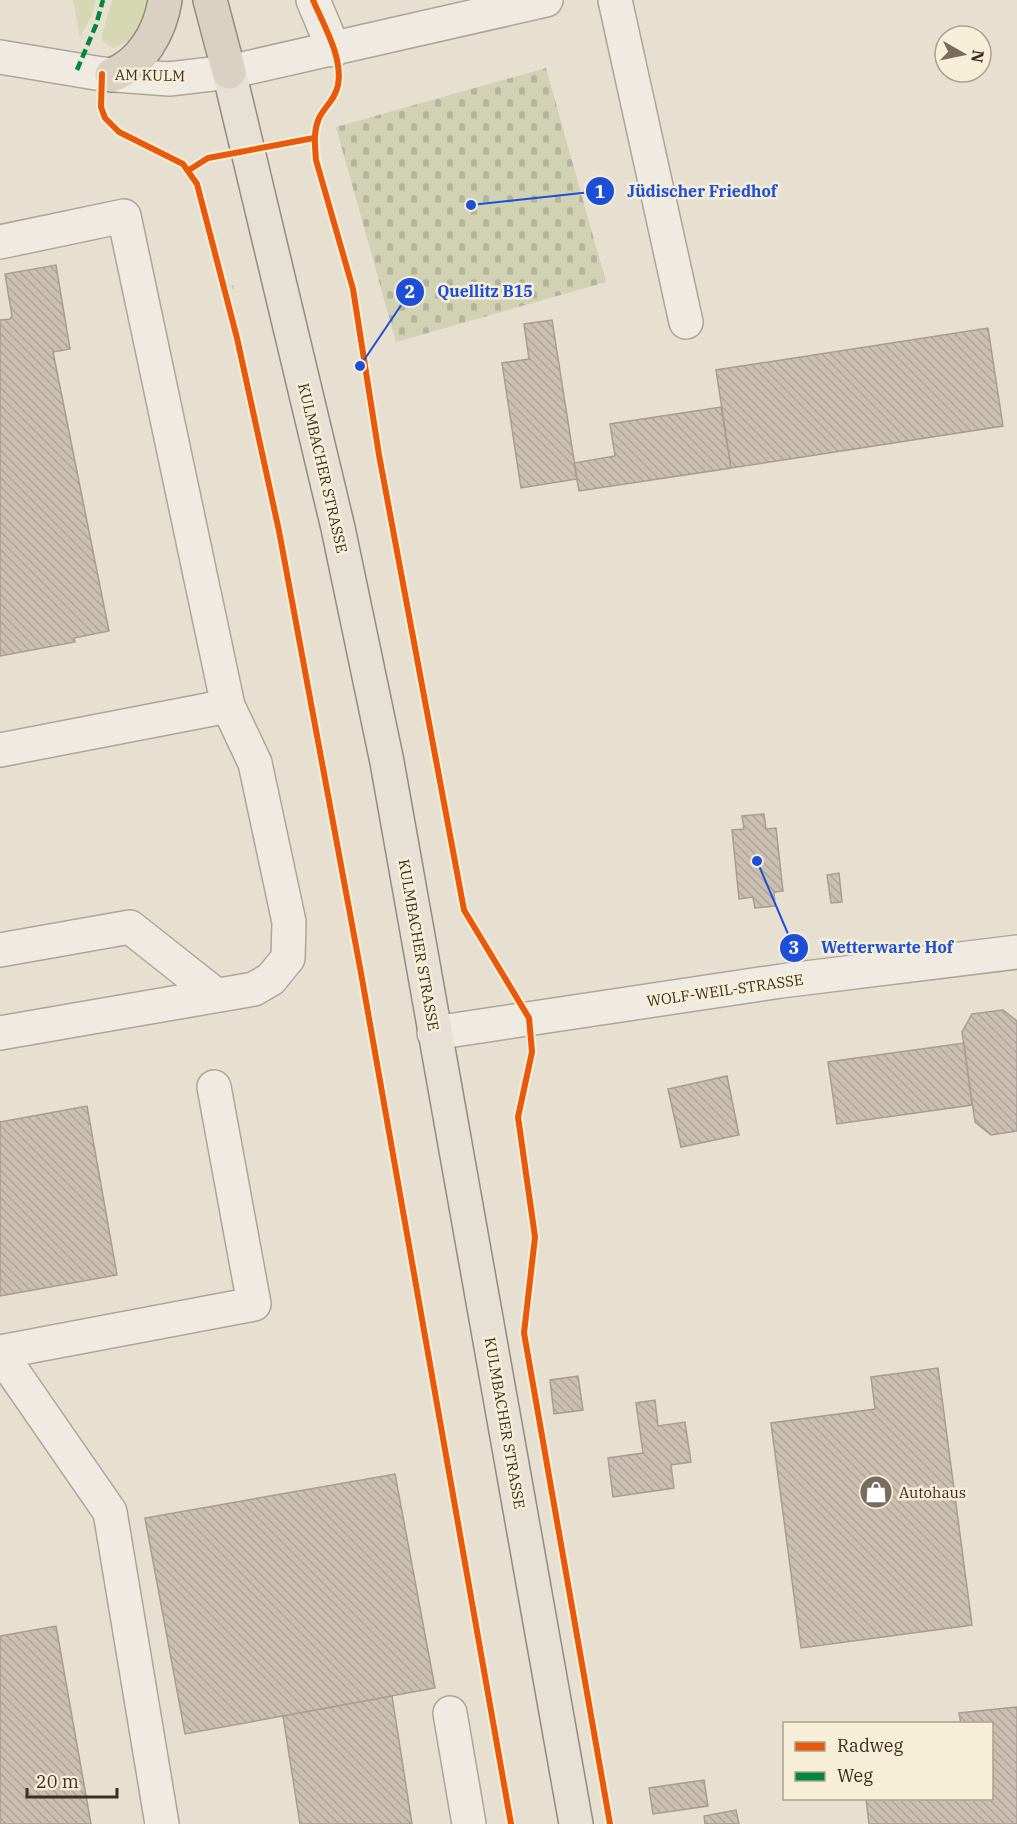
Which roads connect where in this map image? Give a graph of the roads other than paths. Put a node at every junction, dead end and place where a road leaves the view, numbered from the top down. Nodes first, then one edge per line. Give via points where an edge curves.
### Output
1 (165, 0) edge
2 (210, 0) edge
3 (313, 0) edge
4 (546, 0) edge
5 (615, 0) edge
6 (334, 50) junction
7 (0, 57) edge
8 (229, 72) junction
9 (112, 75) junction
10 (0, 242) edge
11 (686, 322) dead end
12 (228, 706) junction
13 (0, 750) edge
14 (0, 950) edge
15 (1017, 952) edge
16 (216, 995) junction
17 (0, 1032) edge
18 (434, 1033) junction
19 (214, 1087) dead end
20 (0, 1353) edge
21 (450, 1713) dead end
22 (162, 1824) edge
23 (469, 1824) edge
24 (576, 1824) edge

1 - 9 highway via 158,26 142,55
2 - 8 highway
3 - 6 street
4 - 6 street, AM KULM
5 - 11 street
6 - 8 street, AM KULM
7 - 9 street, AM KULM
8 - 9 street, AM KULM via 169,79
8 - 18 main road, KULMBACHER STRASSE via 340,539 387,762
10 - 12 street via 124,216
12 - 13 street
12 - 16 street via 255,763 289,922 288,958 271,979 254,989
14 - 16 street via 130,927
15 - 18 street, WOLF-WEIL-STRASSE via 781,981
16 - 17 street
18 - 24 main road, KULMBACHER STRASSE
19 - 20 street via 254,1304
20 - 22 street via 110,1512
21 - 23 street

